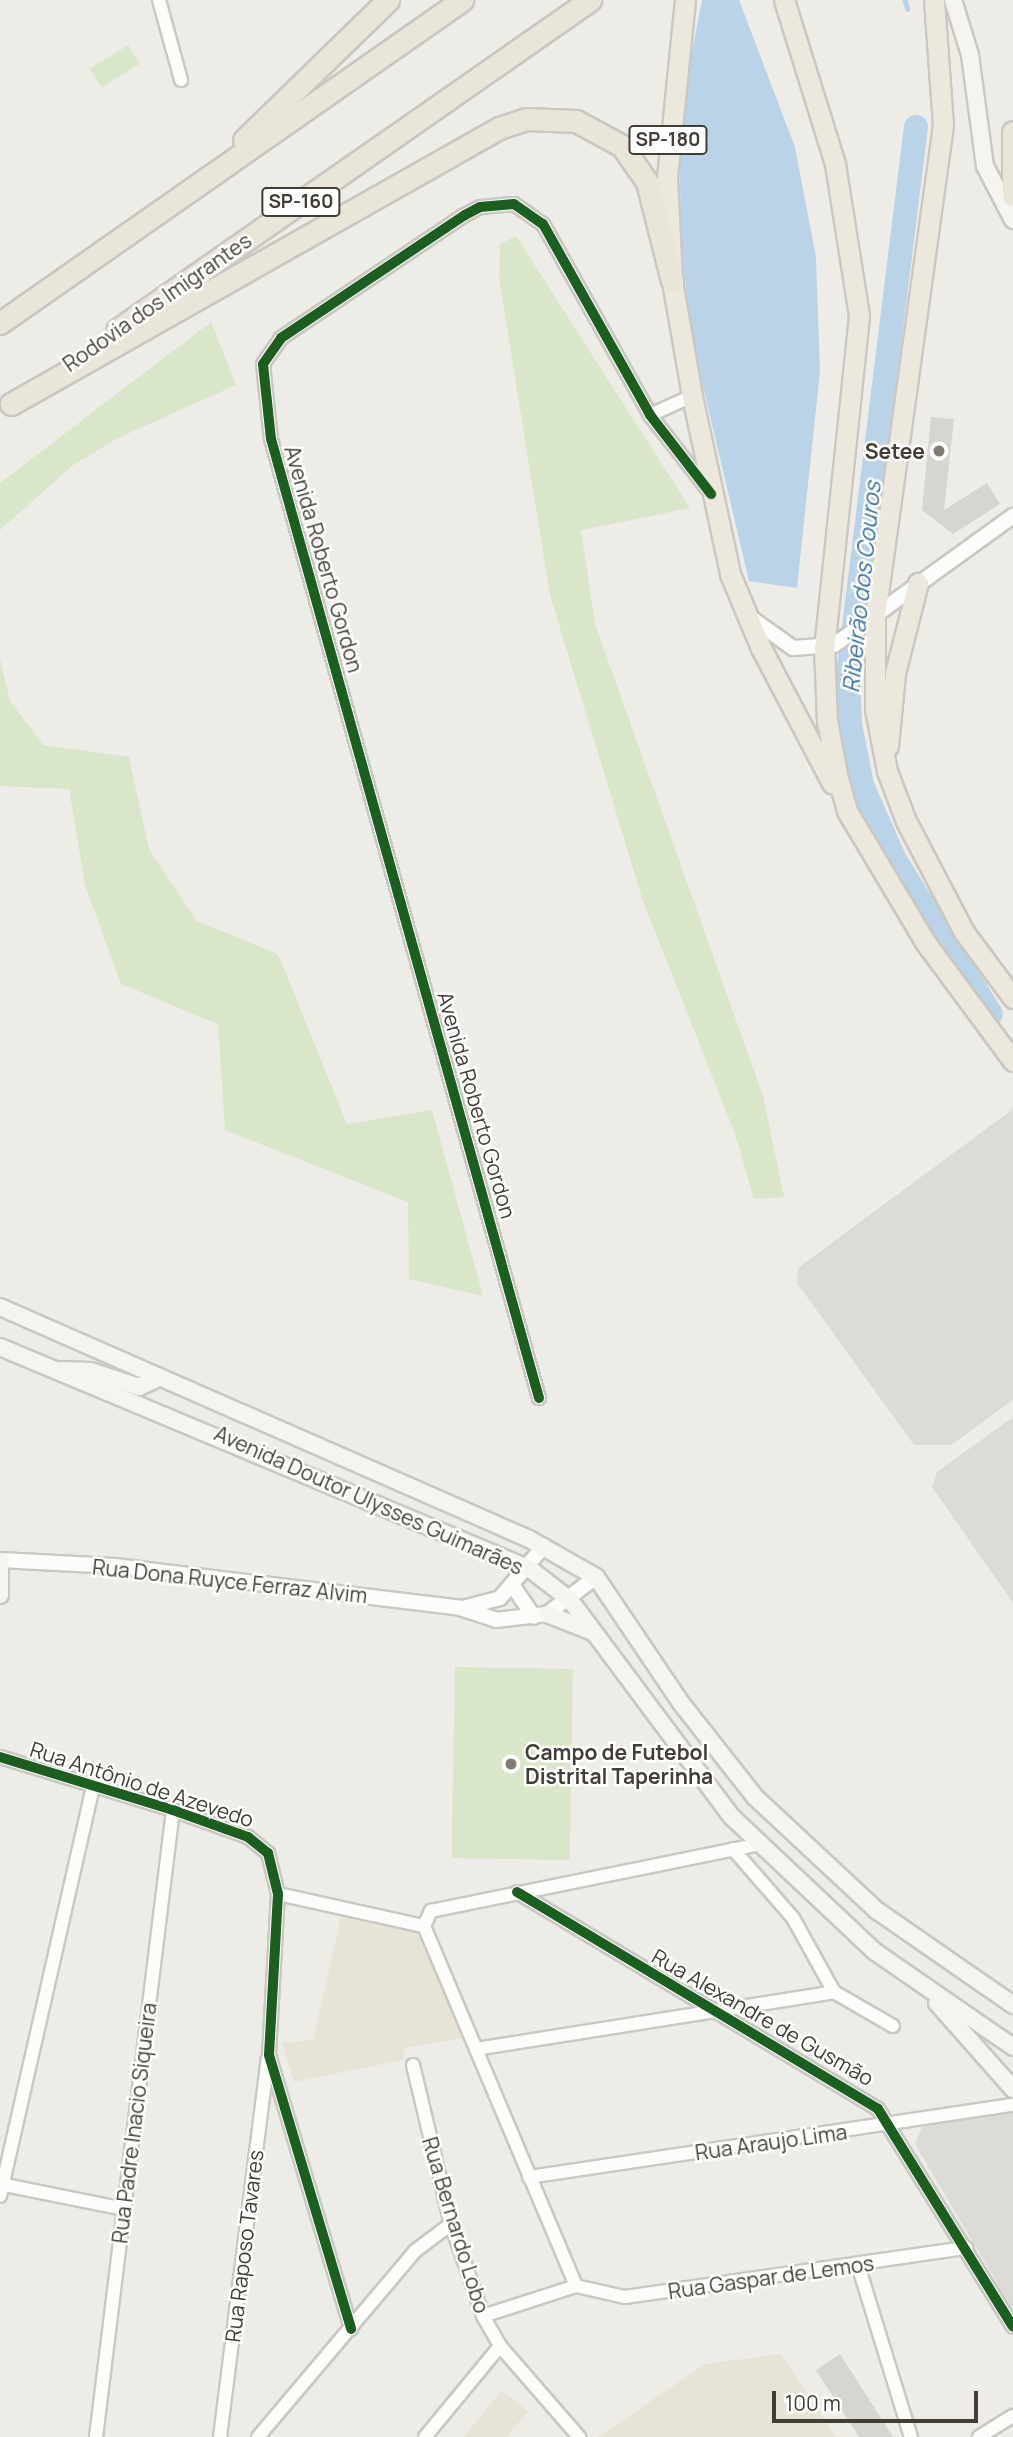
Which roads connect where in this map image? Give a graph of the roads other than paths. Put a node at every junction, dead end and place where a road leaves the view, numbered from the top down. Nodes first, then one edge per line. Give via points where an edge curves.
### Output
1 (159, 0) edge
2 (388, 0) edge
3 (462, 0) edge
4 (590, 0) edge
5 (685, 0) edge
6 (784, 0) edge
7 (933, 0) edge
8 (953, 0) edge
9 (181, 80) dead end
10 (1013, 132) edge
11 (192, 189) junction
12 (1013, 195) edge
13 (1013, 220) edge
14 (673, 281) junction
15 (0, 323) edge
16 (692, 396) junction
17 (6, 407) edge
18 (650, 415) junction
19 (712, 494) junction
20 (1013, 516) edge
21 (918, 583) junction
22 (744, 613) junction
23 (872, 621) junction
24 (829, 646) junction
25 (887, 771) junction
26 (847, 811) junction
27 (1013, 998) edge
28 (1013, 1062) edge
29 (0, 1307) edge
30 (0, 1347) edge
31 (53, 1370) junction
32 (158, 1378) junction
33 (539, 1398) dead end
34 (544, 1546) junction
35 (0, 1561) edge
36 (530, 1569) junction
37 (596, 1577) junction
38 (513, 1586) junction
39 (0, 1595) edge
40 (570, 1600) junction
41 (460, 1608) junction
42 (541, 1615) junction
43 (593, 1632) junction
44 (0, 1757) edge
45 (93, 1786) junction
46 (173, 1810) junction
47 (761, 1844) junction
48 (733, 1849) junction
49 (517, 1892) junction
50 (278, 1894) junction
51 (424, 1926) junction
52 (922, 1986) junction
53 (834, 1992) junction
54 (1013, 2005) edge
55 (712, 2011) junction
56 (893, 2026) dead end
57 (1013, 2047) edge
58 (476, 2049) junction
59 (268, 2055) junction
60 (413, 2065) dead end
61 (1013, 2089) edge
62 (1013, 2105) edge
63 (893, 2124) junction
64 (530, 2177) junction
65 (1, 2188) edge
66 (124, 2209) junction
67 (451, 2224) junction
68 (967, 2248) junction
69 (858, 2264) junction
70 (576, 2286) junction
71 (483, 2316) junction
72 (1013, 2327) edge
73 (351, 2329) junction
74 (500, 2346) junction
75 (1013, 2416) edge
76 (96, 2437) edge
77 (220, 2437) edge
78 (258, 2437) edge
79 (425, 2437) edge
80 (579, 2437) edge
81 (911, 2437) edge
82 (979, 2437) edge

1 - 9 street
2 - 11 highway
3 - 11 highway
4 - 17 highway, Rodovia dos Imigrantes / SP-160
5 - 14 highway, SP-180 via 668,145
6 - 24 highway via 838,177 859,316
7 - 23 highway via 943,125
8 - 13 main road via 970,55 985,166
10 - 12 highway
11 - 15 highway
14 - 16 highway, SP-180
14 - 17 highway via 647,182 622,146 576,121 526,119 499,128
16 - 18 street
16 - 19 highway, SP-180
18 - 19 street, Avenida Roberto Gordon
18 - 33 street, Avenida Roberto Gordon via 543,224 514,204 480,207 465,215 309,317 271,350 261,381 271,439
19 - 22 highway, SP-180
20 - 21 street
21 - 23 street
21 - 25 highway via 895,673
22 - 24 street via 774,639 793,648
22 - 26 highway
23 - 24 street
23 - 25 highway via 875,709
24 - 26 highway via 827,721
25 - 27 highway via 933,877
26 - 28 highway via 932,953
29 - 32 main road, Avenida Doutor Ulysses Guimarães
30 - 31 main road, Avenida Doutor Ulysses Guimarães
31 - 32 main road via 91,1371 139,1387
31 - 36 main road, Avenida Doutor Ulysses Guimarães via 206,1429
32 - 34 main road, Avenida Doutor Ulysses Guimarães
34 - 36 street, Rua Dona Ruyce Ferraz Alvim
34 - 37 main road, Avenida Doutor Ulysses Guimarães
35 - 39 main road
35 - 41 street, Rua Dona Ruyce Ferraz Alvim via 115,1566
36 - 38 street, Rua Dona Ruyce Ferraz Alvim
36 - 40 main road, Avenida Doutor Ulysses Guimarães
37 - 40 street, Rua Dona Ruyce Ferraz Alvim
37 - 54 main road, Avenida Doutor Ulysses Guimarães via 681,1703 762,1804 876,1910
38 - 41 street, Rua Dona Ruyce Ferraz Alvim via 491,1603
38 - 42 street
40 - 42 street, Rua Dona Ruyce Ferraz Alvim
40 - 43 main road, Avenida Doutor Ulysses Guimarães
41 - 42 street, Rua Dona Ruyce Ferraz Alvim via 496,1620
42 - 43 main road
43 - 47 main road, Avenida Doutor Ulysses Guimarães via 704,1785
44 - 45 street, Rua Antônio de Azevedo
45 - 46 street, Rua Antônio de Azevedo
45 - 65 street
46 - 50 street, Rua Antônio de Azevedo via 259,1843 273,1866
46 - 66 street, Rua Padre Inacio Siqueira
47 - 48 street
47 - 52 main road, Avenida Doutor Ulysses Guimarães via 874,1951
48 - 49 street
48 - 53 street via 793,1918
49 - 51 street via 431,1911
49 - 55 street, Rua Alexandre de Gusmão
50 - 51 street
50 - 59 street, Rua Antônio de Azevedo
51 - 58 street
52 - 57 main road, Avenida Doutor Ulysses Guimarães
52 - 61 main road
53 - 55 street
53 - 56 street
55 - 58 street
55 - 63 street, Rua Alexandre de Gusmão via 862,2096
58 - 64 street
59 - 73 street
59 - 77 street, Rua Raposo Tavares
60 - 67 street, Rua Bernardo Lobo
62 - 63 street, Rua Araujo Lima
63 - 64 street, Rua Araujo Lima
63 - 68 street, Rua Alexandre de Gusmão
64 - 70 street
65 - 66 street
66 - 76 street, Rua Padre Inacio Siqueira
67 - 71 street, Rua Bernardo Lobo
67 - 73 street via 415,2251
68 - 69 street, Rua Gaspar de Lemos
68 - 72 street, Rua Alexandre de Gusmão
69 - 70 street, Rua Gaspar de Lemos via 625,2297
69 - 81 street
70 - 71 street
71 - 74 street, Rua Bernardo Lobo
73 - 78 street
74 - 79 street
74 - 80 street, Rua Bernardo Lobo
75 - 82 street

